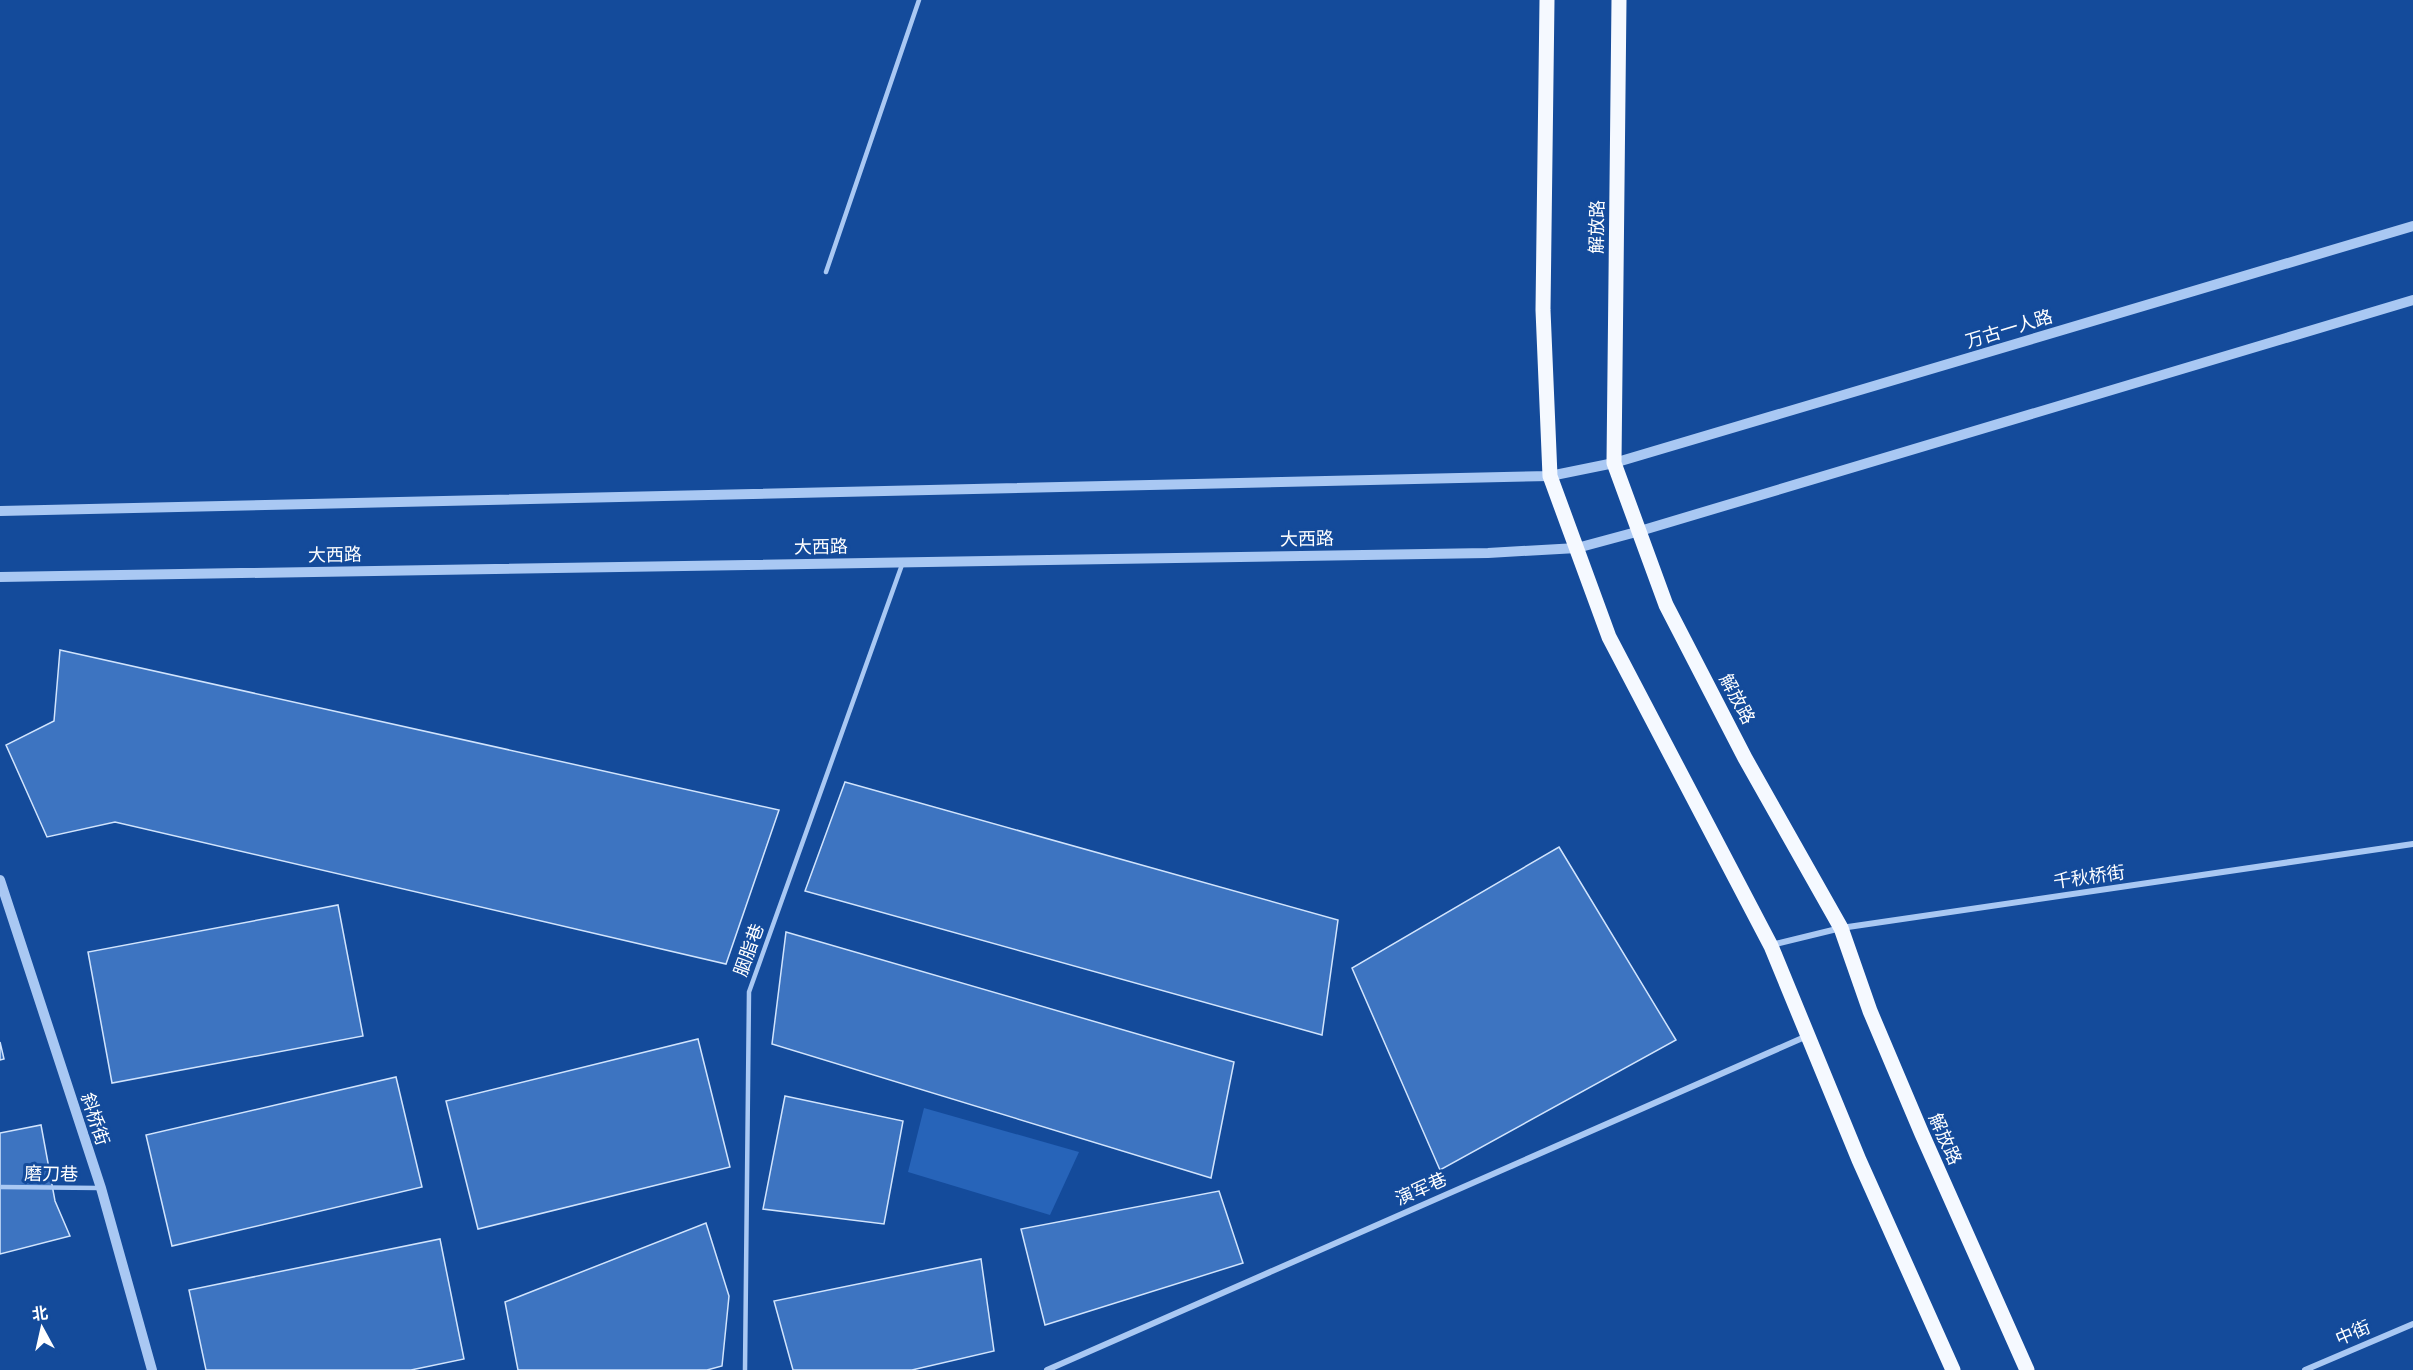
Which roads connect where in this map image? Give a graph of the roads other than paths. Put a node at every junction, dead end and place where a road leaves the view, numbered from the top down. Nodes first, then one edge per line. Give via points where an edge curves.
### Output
1 (919, 0) edge
2 (1547, 0) edge
3 (1619, 0) edge
4 (2413, 226) edge
5 (826, 272) dead end
6 (2413, 300) edge
7 (1614, 463) junction
8 (1550, 476) junction
9 (0, 511) edge
10 (1640, 531) junction
11 (1577, 548) junction
12 (903, 562) junction
13 (0, 577) edge
14 (2413, 844) edge
15 (0, 880) edge
16 (1841, 928) junction
17 (1771, 946) junction
18 (1807, 1036) junction
19 (0, 1187) edge
20 (101, 1188) junction
21 (2413, 1324) edge
22 (153, 1370) edge
23 (745, 1370) edge
24 (1047, 1370) edge
25 (1953, 1370) edge
26 (2027, 1370) edge
27 (2305, 1370) edge

1 - 5 lane
2 - 8 main road via 1543,310
3 - 7 main road, 解放路
4 - 7 street, 万古一人路
6 - 10 street
7 - 8 street
7 - 10 main road, 解放路
8 - 9 street
8 - 11 main road
10 - 11 street, 大西路
10 - 16 main road, 解放路 via 1666,605 1745,758
11 - 12 street, 大西路 via 1488,553
11 - 17 main road via 1609,637
12 - 13 street, 大西路
12 - 23 lane, 胭脂巷 via 748,992
14 - 16 street, 千秋桥街
15 - 20 street, 斜桥街
16 - 17 street, 千秋桥街
16 - 26 main road, 解放路 via 1870,1011
17 - 18 main road
18 - 24 street, 演军巷
18 - 25 main road
19 - 20 lane, 磨刀巷
20 - 22 street, 斜桥街
21 - 27 street, 中街

